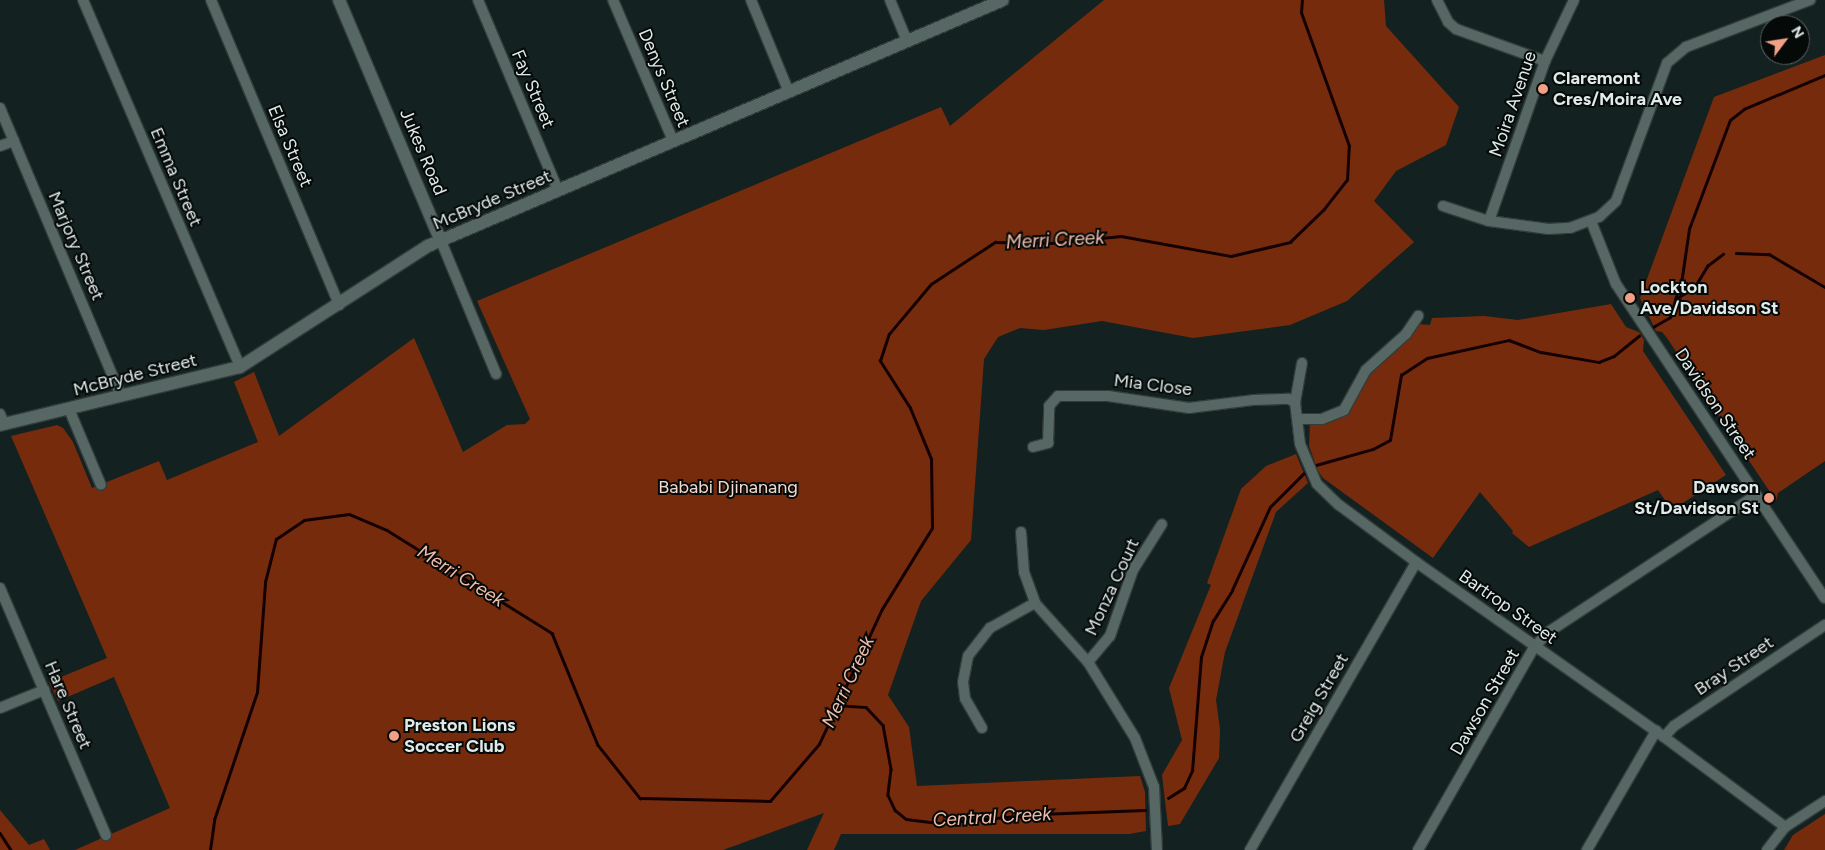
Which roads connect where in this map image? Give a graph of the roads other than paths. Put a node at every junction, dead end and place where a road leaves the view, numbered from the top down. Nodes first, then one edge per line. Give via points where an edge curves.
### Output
1 (83, 0) edge
2 (211, 0) edge
3 (339, 0) edge
4 (478, 0) edge
5 (614, 0) edge
6 (751, 0) edge
7 (890, 0) edge
8 (1003, 0) edge
9 (1438, 0) edge
10 (1574, 0) edge
11 (1810, 0) edge
12 (907, 41) junction
13 (1544, 61) junction
14 (789, 92) junction
15 (0, 108) edge
16 (14, 141) junction
17 (673, 141) junction
18 (0, 146) edge
19 (558, 190) junction
20 (1443, 206) dead end
21 (1489, 221) junction
22 (1591, 221) junction
23 (441, 240) junction
24 (339, 304) junction
25 (1418, 316) dead end
26 (1302, 363) dead end
27 (240, 367) junction
28 (496, 374) dead end
29 (121, 396) junction
30 (1295, 402) junction
31 (68, 409) junction
32 (1300, 419) junction
33 (1, 421) edge
34 (1034, 447) dead end
35 (101, 485) dead end
36 (1756, 495) junction
37 (1162, 524) dead end
38 (1021, 532) dead end
39 (1416, 562) junction
40 (0, 588) edge
41 (1825, 598) edge
42 (1035, 603) junction
43 (1825, 625) edge
44 (1535, 646) junction
45 (1088, 662) junction
46 (44, 690) junction
47 (0, 708) edge
48 (982, 728) dead end
49 (1660, 734) junction
50 (1825, 801) edge
51 (1784, 827) junction
52 (106, 835) dead end
53 (1157, 850) edge
54 (1250, 850) edge
55 (1418, 850) edge
56 (1587, 850) edge
57 (1767, 850) edge

1 - 27 street, Emma Street
2 - 24 street, Elsa Street
3 - 23 street, Jukes Road
4 - 19 street, Fay Street
5 - 17 street, Denys Street
6 - 14 street
7 - 12 street
8 - 12 street, McBryde Street
9 - 13 street via 1448,22 1456,29
10 - 13 street, Moira Avenue
11 - 22 street via 1686,47 1667,63 1616,201 1605,214
12 - 14 street, McBryde Street
13 - 21 street, Moira Avenue
14 - 17 street, McBryde Street
15 - 16 street, Marjory Street
16 - 18 street
16 - 29 street, Marjory Street
17 - 19 street, McBryde Street
19 - 23 street, McBryde Street
20 - 21 street
21 - 22 street via 1558,229
22 - 36 street, Davidson Street via 1616,284
23 - 24 street, McBryde Street
23 - 28 street, Jukes Road
24 - 27 street, McBryde Street
25 - 32 street via 1406,334 1366,370 1344,410 1322,419
26 - 30 street, Bartrop Street
27 - 29 street, McBryde Street
29 - 31 street, McBryde Street
30 - 32 street, Bartrop Street
30 - 34 street, Mia Close via 1289,399 1253,400 1189,408 1108,396 1058,396 1049,406 1050,445
31 - 33 street, McBryde Street
31 - 35 street
32 - 39 street, Bartrop Street via 1300,444 1317,484 1339,505
36 - 41 street, Davidson Street
36 - 44 street, Dawson Street via 1550,631
37 - 45 street, Monza Court via 1134,570 1110,636
38 - 42 street via 1024,572
39 - 44 street, Bartrop Street
39 - 54 street, Greig Street
40 - 46 street, Hare Street
42 - 45 street
42 - 48 street via 990,628 968,656 963,682 965,698
43 - 49 street, Bray Street
44 - 49 street, Bartrop Street
44 - 55 street, Dawson Street
45 - 53 street via 1124,717 1154,787
46 - 47 street
46 - 52 street, Hare Street
49 - 51 street, Bartrop Street
49 - 56 street, Bray Street
50 - 51 street
51 - 57 street

